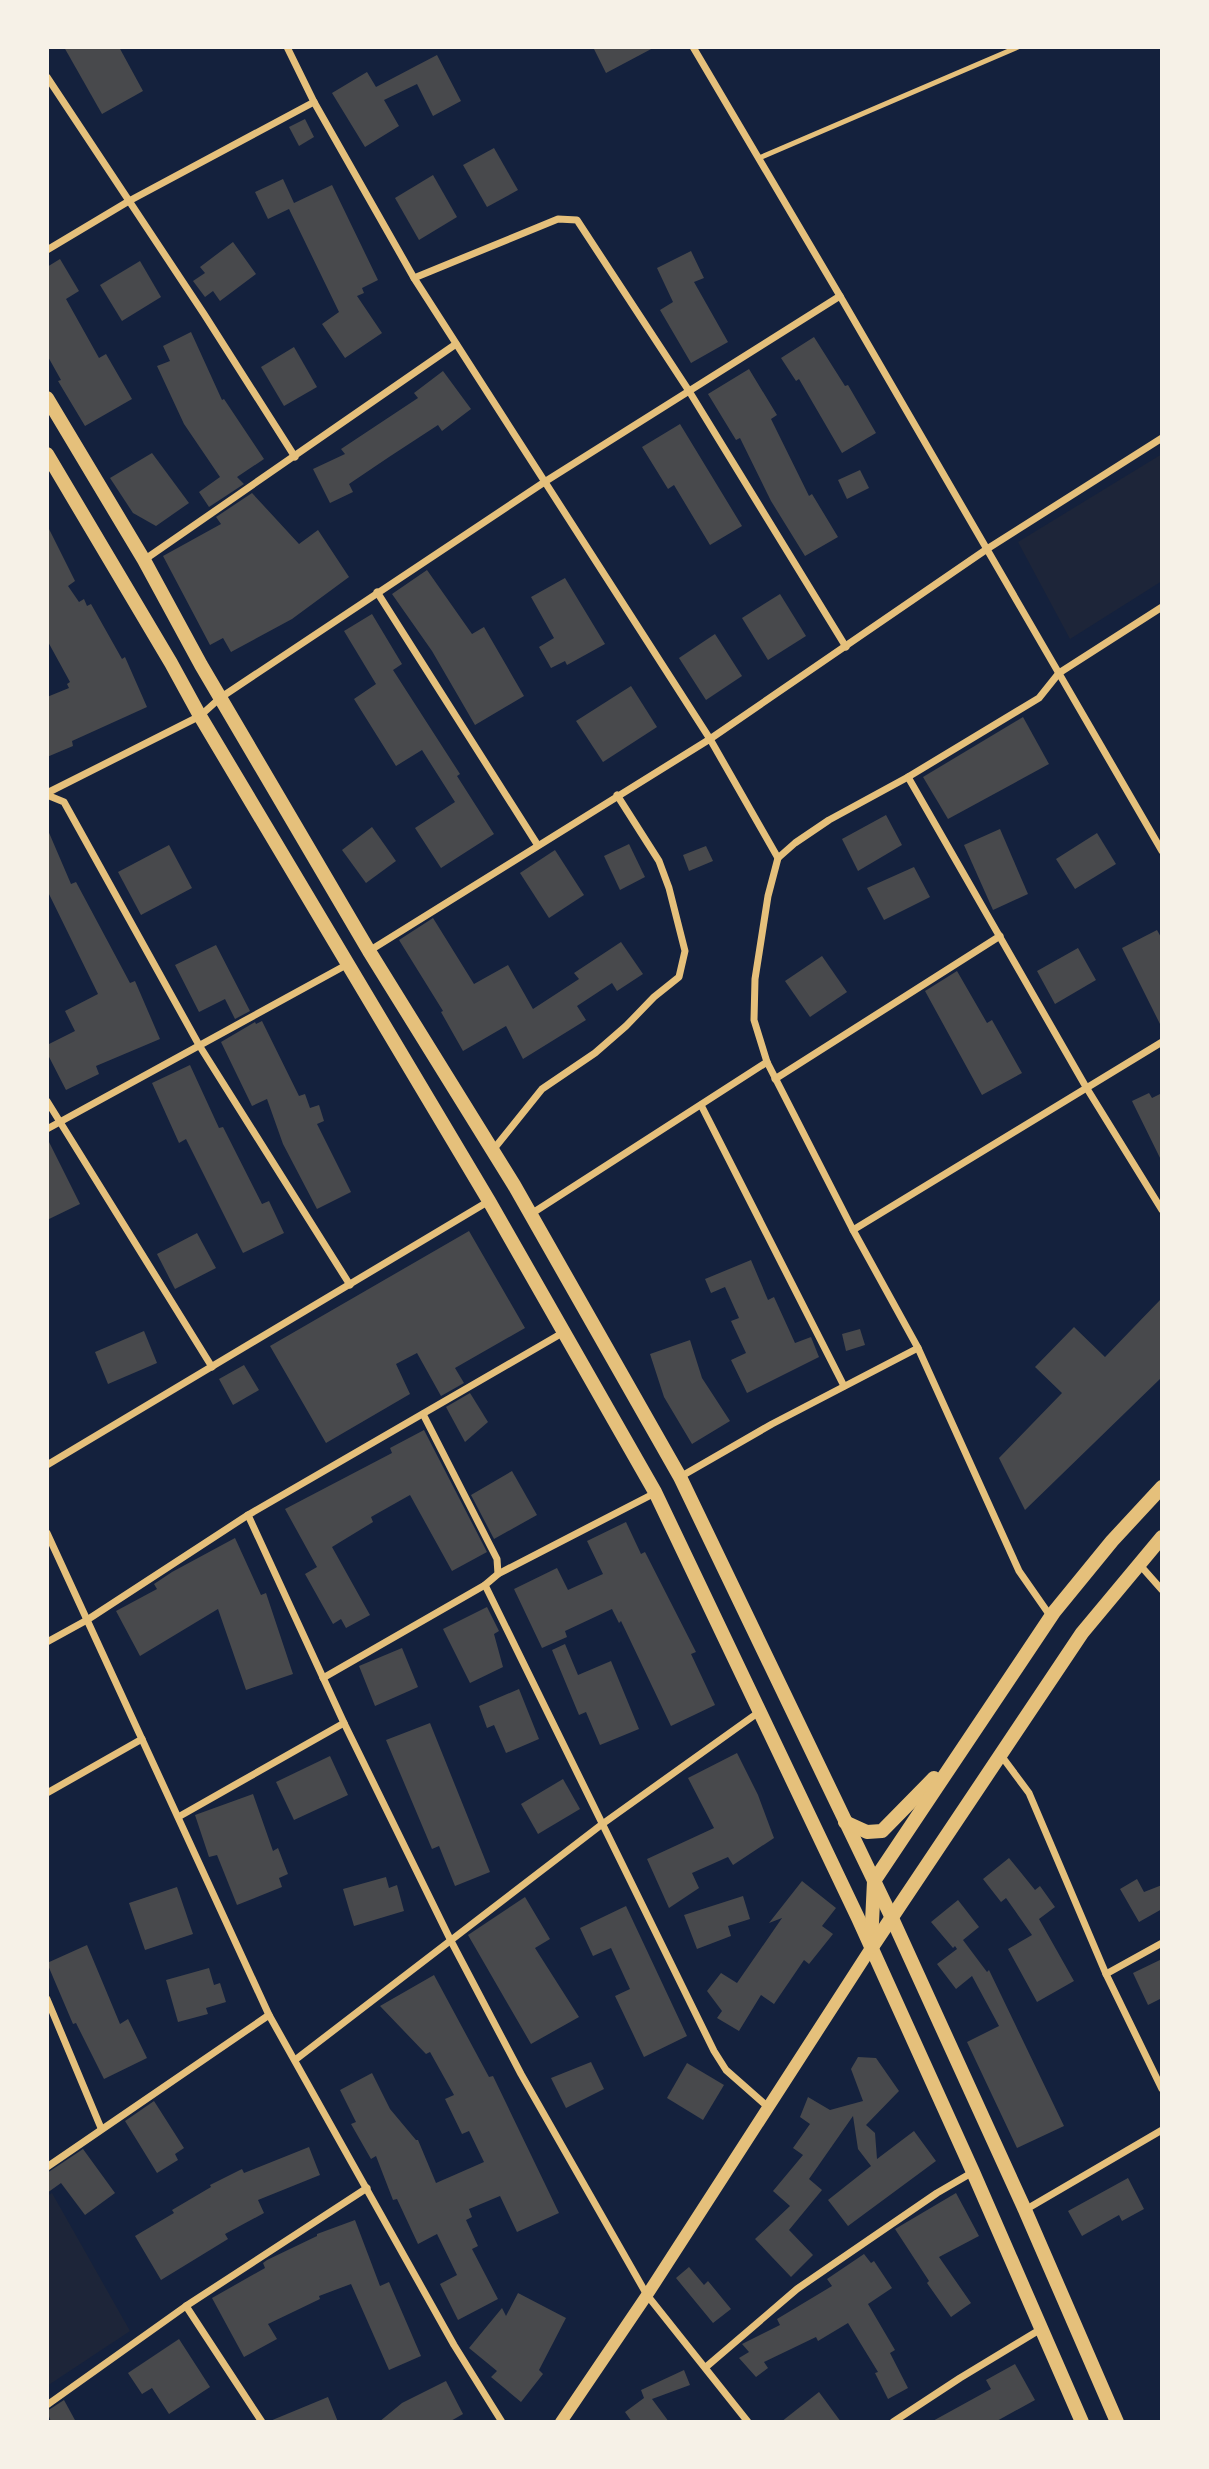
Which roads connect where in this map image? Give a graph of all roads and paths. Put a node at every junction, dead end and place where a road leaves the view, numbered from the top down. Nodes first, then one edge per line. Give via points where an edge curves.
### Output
1 (287, 47) edge
2 (693, 47) edge
3 (1018, 47) edge
4 (47, 77) edge
5 (314, 102) junction
6 (759, 158) junction
7 (129, 201) junction
8 (47, 250) edge
9 (414, 278) junction
10 (841, 296) junction
11 (456, 344) junction
12 (689, 391) junction
13 (47, 398) edge
14 (1162, 438) edge
15 (47, 454) edge
16 (295, 457) junction
17 (546, 481) junction
18 (987, 549) junction
19 (144, 560) junction
20 (377, 592) junction
21 (1162, 607) edge
22 (846, 647) junction
23 (1059, 673) junction
24 (220, 698) junction
25 (200, 716) junction
26 (710, 739) junction
27 (908, 777) junction
28 (47, 794) edge
29 (617, 795) junction
30 (537, 844) junction
31 (1162, 851) edge
32 (778, 858) junction
33 (1000, 936) junction
34 (369, 951) junction
35 (349, 964) junction
36 (1162, 1042) edge
37 (199, 1045) junction
38 (767, 1062) junction
39 (775, 1079) junction
40 (1087, 1087) junction
41 (47, 1101) edge
42 (701, 1105) junction
43 (59, 1122) junction
44 (47, 1129) edge
45 (492, 1150) junction
46 (489, 1201) junction
47 (1162, 1210) edge
48 (531, 1214) junction
49 (853, 1230) junction
50 (350, 1285) junction
51 (565, 1332) junction
52 (918, 1348) junction
53 (212, 1367) junction
54 (844, 1386) junction
55 (423, 1414) junction
56 (47, 1465) edge
57 (680, 1477) junction
58 (1162, 1487) edge
59 (655, 1492) junction
60 (248, 1515) junction
61 (47, 1533) edge
62 (1162, 1537) edge
63 (1138, 1564) junction
64 (498, 1574) junction
65 (485, 1585) junction
66 (1162, 1590) edge
67 (1051, 1617) junction
68 (88, 1620) junction
69 (47, 1642) edge
70 (323, 1678) junction
71 (759, 1711) junction
72 (344, 1723) junction
73 (142, 1739) junction
74 (960, 1752) junction
75 (1000, 1754) junction
76 (47, 1793) edge
77 (180, 1816) junction
78 (845, 1822) junction
79 (601, 1825) junction
80 (874, 1881) junction
81 (891, 1916) junction
82 (451, 1941) junction
83 (1162, 1944) edge
84 (871, 1948) junction
85 (1106, 1974) junction
86 (47, 1999) edge
87 (269, 2015) junction
88 (295, 2060) junction
89 (1162, 2089) edge
90 (768, 2107) junction
91 (101, 2128) junction
92 (1162, 2130) edge
93 (47, 2167) edge
94 (973, 2172) junction
95 (367, 2188) junction
96 (1025, 2210) junction
97 (647, 2295) junction
98 (186, 2306) junction
99 (1042, 2329) junction
100 (706, 2367) junction
101 (47, 2405) edge
102 (262, 2422) edge
103 (502, 2422) edge
104 (561, 2422) edge
105 (748, 2422) edge
106 (893, 2422) edge
107 (1082, 2422) edge
108 (1117, 2422) edge

1 - 5 street
2 - 6 street
3 - 6 lane
4 - 7 street
5 - 7 street
5 - 9 street
6 - 10 street
7 - 8 street
7 - 16 street
9 - 11 street
9 - 12 street via 558,219 576,220
10 - 12 street
10 - 18 street
11 - 16 street
11 - 17 street
12 - 17 street
12 - 22 street
13 - 19 main road
14 - 18 street
15 - 25 main road
16 - 19 street
17 - 20 street
17 - 26 street
18 - 22 street
18 - 23 street
19 - 24 main road
20 - 24 street
20 - 30 street
21 - 23 street
22 - 26 street
23 - 27 street via 1039,698
23 - 31 street
24 - 25 street
24 - 34 main road
25 - 28 street
25 - 35 main road
26 - 29 street
26 - 32 street
27 - 32 street via 829,820
27 - 33 street
28 - 37 street via 64,802
29 - 30 street
29 - 45 street via 659,862 669,888 685,951 679,977 595,1054 542,1089
30 - 34 street
32 - 38 street via 753,996 754,1020
33 - 39 street
33 - 40 street
34 - 45 main road
35 - 37 street
35 - 46 main road
36 - 40 street
37 - 43 street
37 - 50 street
38 - 39 street
38 - 42 street
39 - 49 street
40 - 47 street
40 - 49 street
41 - 43 street
42 - 48 street
42 - 54 street
43 - 44 street
43 - 53 street
45 - 48 main road
46 - 50 street
46 - 51 main road
48 - 57 main road
49 - 52 street
50 - 53 street
51 - 55 street
51 - 59 main road
52 - 54 street
52 - 67 street via 1019,1571
53 - 56 street
54 - 57 street
55 - 60 street
55 - 64 street via 497,1559
57 - 78 main road
58 - 67 main road
59 - 64 street
59 - 71 main road
60 - 68 street
60 - 70 street
61 - 68 street
62 - 63 main road
63 - 66 street
63 - 75 main road via 1082,1633
64 - 65 street
65 - 70 street
65 - 79 street
67 - 74 main road
68 - 69 street
68 - 73 street
70 - 72 street
71 - 79 street
71 - 84 main road
72 - 77 street
72 - 82 street
73 - 76 street
73 - 77 street
74 - 78 main road via 886,1828 869,1833
74 - 80 main road
75 - 81 main road
75 - 85 street via 1029,1793
77 - 87 street
78 - 80 main road
79 - 82 street
79 - 90 street via 714,2051 726,2070
80 - 81 main road
80 - 84 main road
81 - 84 main road
81 - 96 main road
82 - 88 street
82 - 97 street
83 - 85 street
84 - 90 street
84 - 94 main road
85 - 89 street
86 - 91 street
87 - 88 street
87 - 91 street
88 - 95 street
90 - 97 street
91 - 93 street
92 - 96 street
94 - 99 main road
94 - 100 street via 797,2289
95 - 98 street
95 - 103 street
96 - 108 main road
97 - 100 street
97 - 104 street
98 - 101 street
98 - 102 street
99 - 106 street
99 - 107 main road
100 - 105 street

